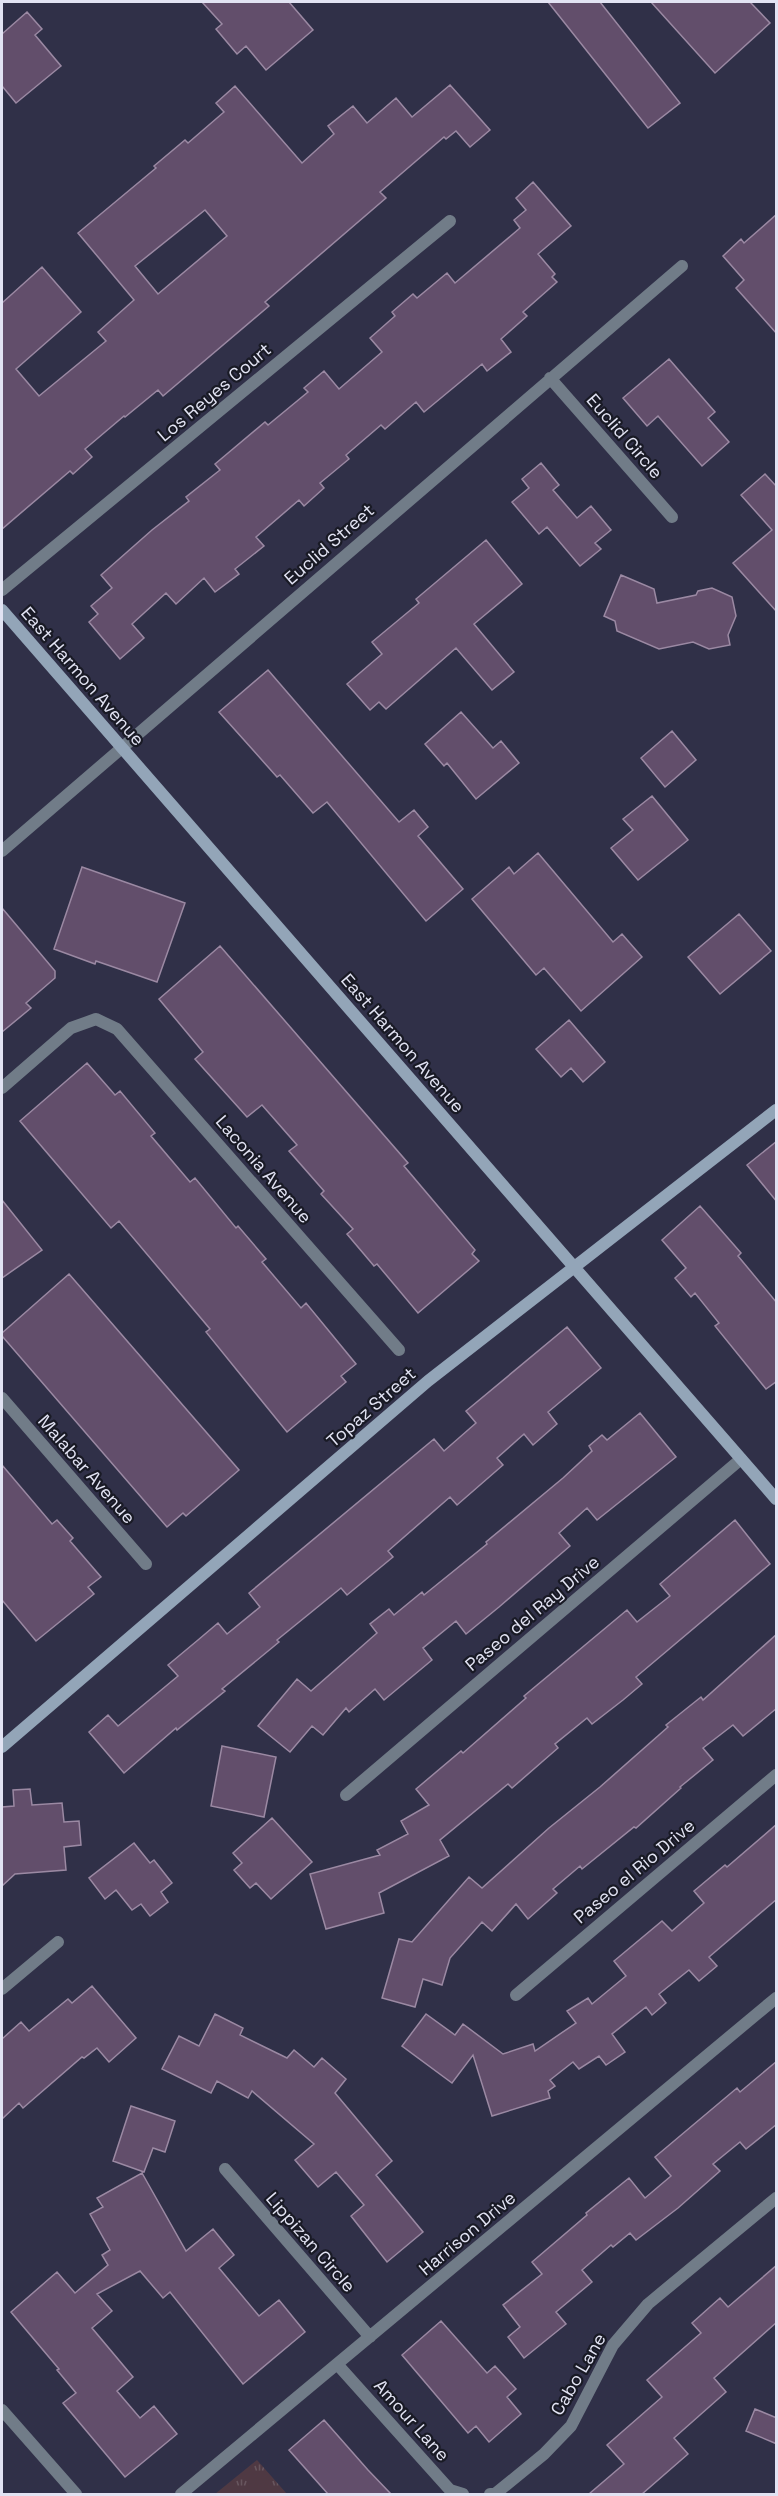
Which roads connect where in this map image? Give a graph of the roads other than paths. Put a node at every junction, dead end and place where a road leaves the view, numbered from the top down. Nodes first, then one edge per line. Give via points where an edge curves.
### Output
1 (450, 221) dead end
2 (682, 266) dead end
3 (550, 378) junction
4 (672, 517) dead end
5 (2, 590) edge
6 (2, 610) edge
7 (121, 747) junction
8 (2, 850) edge
9 (2, 1088) edge
10 (777, 1110) edge
11 (574, 1267) junction
12 (399, 1350) dead end
13 (2, 1398) edge
14 (741, 1459) junction
15 (777, 1499) edge
16 (146, 1564) dead end
17 (2, 1747) edge
18 (777, 1775) edge
19 (346, 1795) dead end
20 (58, 1942) dead end
21 (2, 1989) edge
22 (516, 1995) dead end
23 (777, 1998) edge
24 (225, 2169) dead end
25 (777, 2198) edge
26 (370, 2337) junction
27 (337, 2364) junction
28 (2, 2409) edge
29 (76, 2494) edge
30 (181, 2494) edge
31 (463, 2494) edge
32 (490, 2494) edge

1 - 5 street, Los Reyes Court
2 - 3 street, Euclid Street
3 - 4 street, Euclid Circle
3 - 7 street, Euclid Street
6 - 7 main road, East Harmon Avenue
7 - 8 street, Euclid Street
7 - 11 main road, East Harmon Avenue
9 - 12 street, Laconia Avenue via 71,1028 96,1019 117,1029
10 - 11 main road, Topaz Street
11 - 14 main road, East Harmon Avenue
11 - 17 main road, Topaz Street via 428,1381
13 - 16 street, Malabar Avenue
14 - 15 main road, East Harmon Avenue
14 - 19 street, Paseo del Ray Drive
18 - 22 street, Paseo el Rio Drive
20 - 21 street
23 - 26 street, Harrison Drive
24 - 26 street, Lippizan Circle
25 - 32 street, Cabo Lane via 648,2304 613,2345 571,2426 544,2454
26 - 27 street, Harrison Drive
27 - 30 street, Harrison Drive
27 - 31 street, Amour Lane via 450,2490
28 - 29 street

